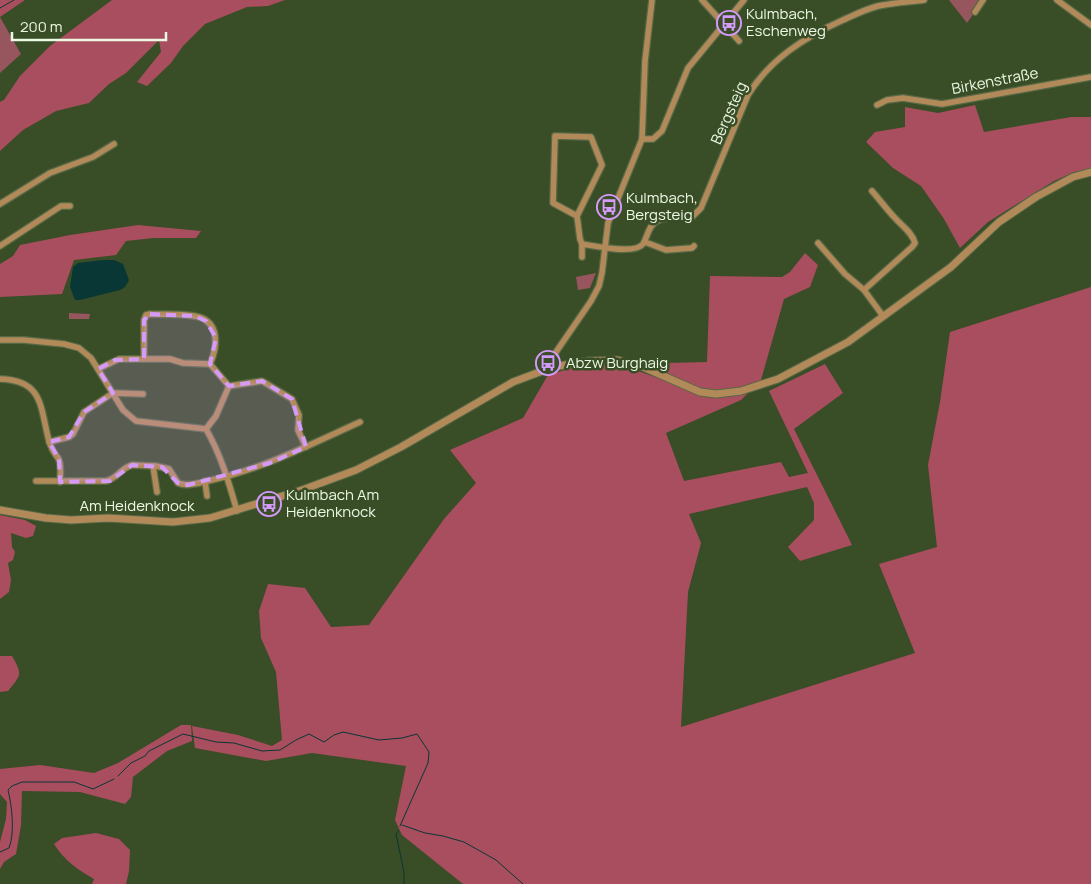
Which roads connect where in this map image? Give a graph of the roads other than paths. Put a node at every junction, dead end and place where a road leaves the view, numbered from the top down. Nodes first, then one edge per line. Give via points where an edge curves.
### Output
1 (652, 0) edge
2 (702, 0) edge
3 (744, 0) edge
4 (924, 0) edge
5 (983, 0) edge
6 (1057, 0) edge
7 (975, 12) dead end
8 (724, 23) junction
9 (1091, 25) edge
10 (739, 41) dead end
11 (1091, 77) edge
12 (892, 94) dead end
13 (903, 98) junction
14 (877, 105) dead end
15 (642, 139) junction
16 (114, 144) dead end
17 (1091, 172) edge
18 (872, 191) dead end
19 (0, 204) edge
20 (70, 206) dead end
21 (577, 216) junction
22 (644, 242) junction
23 (818, 243) dead end
24 (582, 244) junction
25 (0, 246) edge
26 (694, 246) dead end
27 (604, 247) junction
28 (582, 257) dead end
29 (864, 290) junction
30 (883, 316) junction
31 (0, 340) edge
32 (144, 359) junction
33 (210, 364) junction
34 (553, 367) junction
35 (98, 370) junction
36 (0, 379) edge
37 (229, 386) junction
38 (113, 393) junction
39 (143, 394) dead end
40 (360, 422) dead end
41 (206, 429) junction
42 (49, 442) junction
43 (306, 447) junction
44 (152, 466) junction
45 (227, 477) junction
46 (36, 481) dead end
47 (60, 482) junction
48 (204, 482) junction
49 (157, 492) dead end
50 (207, 496) dead end
51 (0, 510) edge
52 (237, 511) junction

1 - 15 street via 645,61
2 - 8 street
3 - 8 street
4 - 22 street, Bergsteig via 863,11 822,29 786,53 758,79 748,95 701,208 692,217 664,218 652,224
5 - 7 street
6 - 9 street
8 - 10 street
8 - 15 street via 688,68 662,131 653,139
11 - 13 street, Birkenstraße via 942,104
12 - 13 street, Birkenstraße
13 - 14 street, Birkenstraße
15 - 27 street via 608,223
16 - 19 street via 92,157 50,173
17 - 30 street, Am Heidenknock via 1073,177 998,222 951,267
18 - 29 street via 915,243
20 - 25 street via 62,206
21 - 21 street via 602,165 591,137 555,136 553,203
21 - 24 street
22 - 26 street via 666,250
22 - 27 street via 640,248 631,250
23 - 29 street
24 - 27 street
24 - 28 street
27 - 34 street via 599,286 556,352
29 - 30 street
30 - 34 street, Am Heidenknock via 828,354 778,379 741,391 700,392 617,360
31 - 35 street via 72,345 86,352
32 - 33 street
32 - 33 street via 146,315 194,316 206,321 214,332 216,346
32 - 35 street via 115,360
33 - 37 street
34 - 52 street, Am Heidenknock via 512,382 356,470
35 - 38 street
36 - 42 street via 22,382 36,393
37 - 41 street via 216,416
37 - 43 street via 262,381 292,398 299,415 298,430
38 - 39 street
38 - 41 street via 136,421
38 - 42 street via 84,412 69,438
40 - 43 street
41 - 45 street
42 - 47 street via 59,461
43 - 45 street
44 - 47 street via 128,466 106,481
44 - 48 street via 169,469 181,485
44 - 49 street
45 - 48 street
45 - 52 street
46 - 47 street
48 - 50 street
51 - 52 street, Am Heidenknock via 71,520 108,518 173,522 200,520

